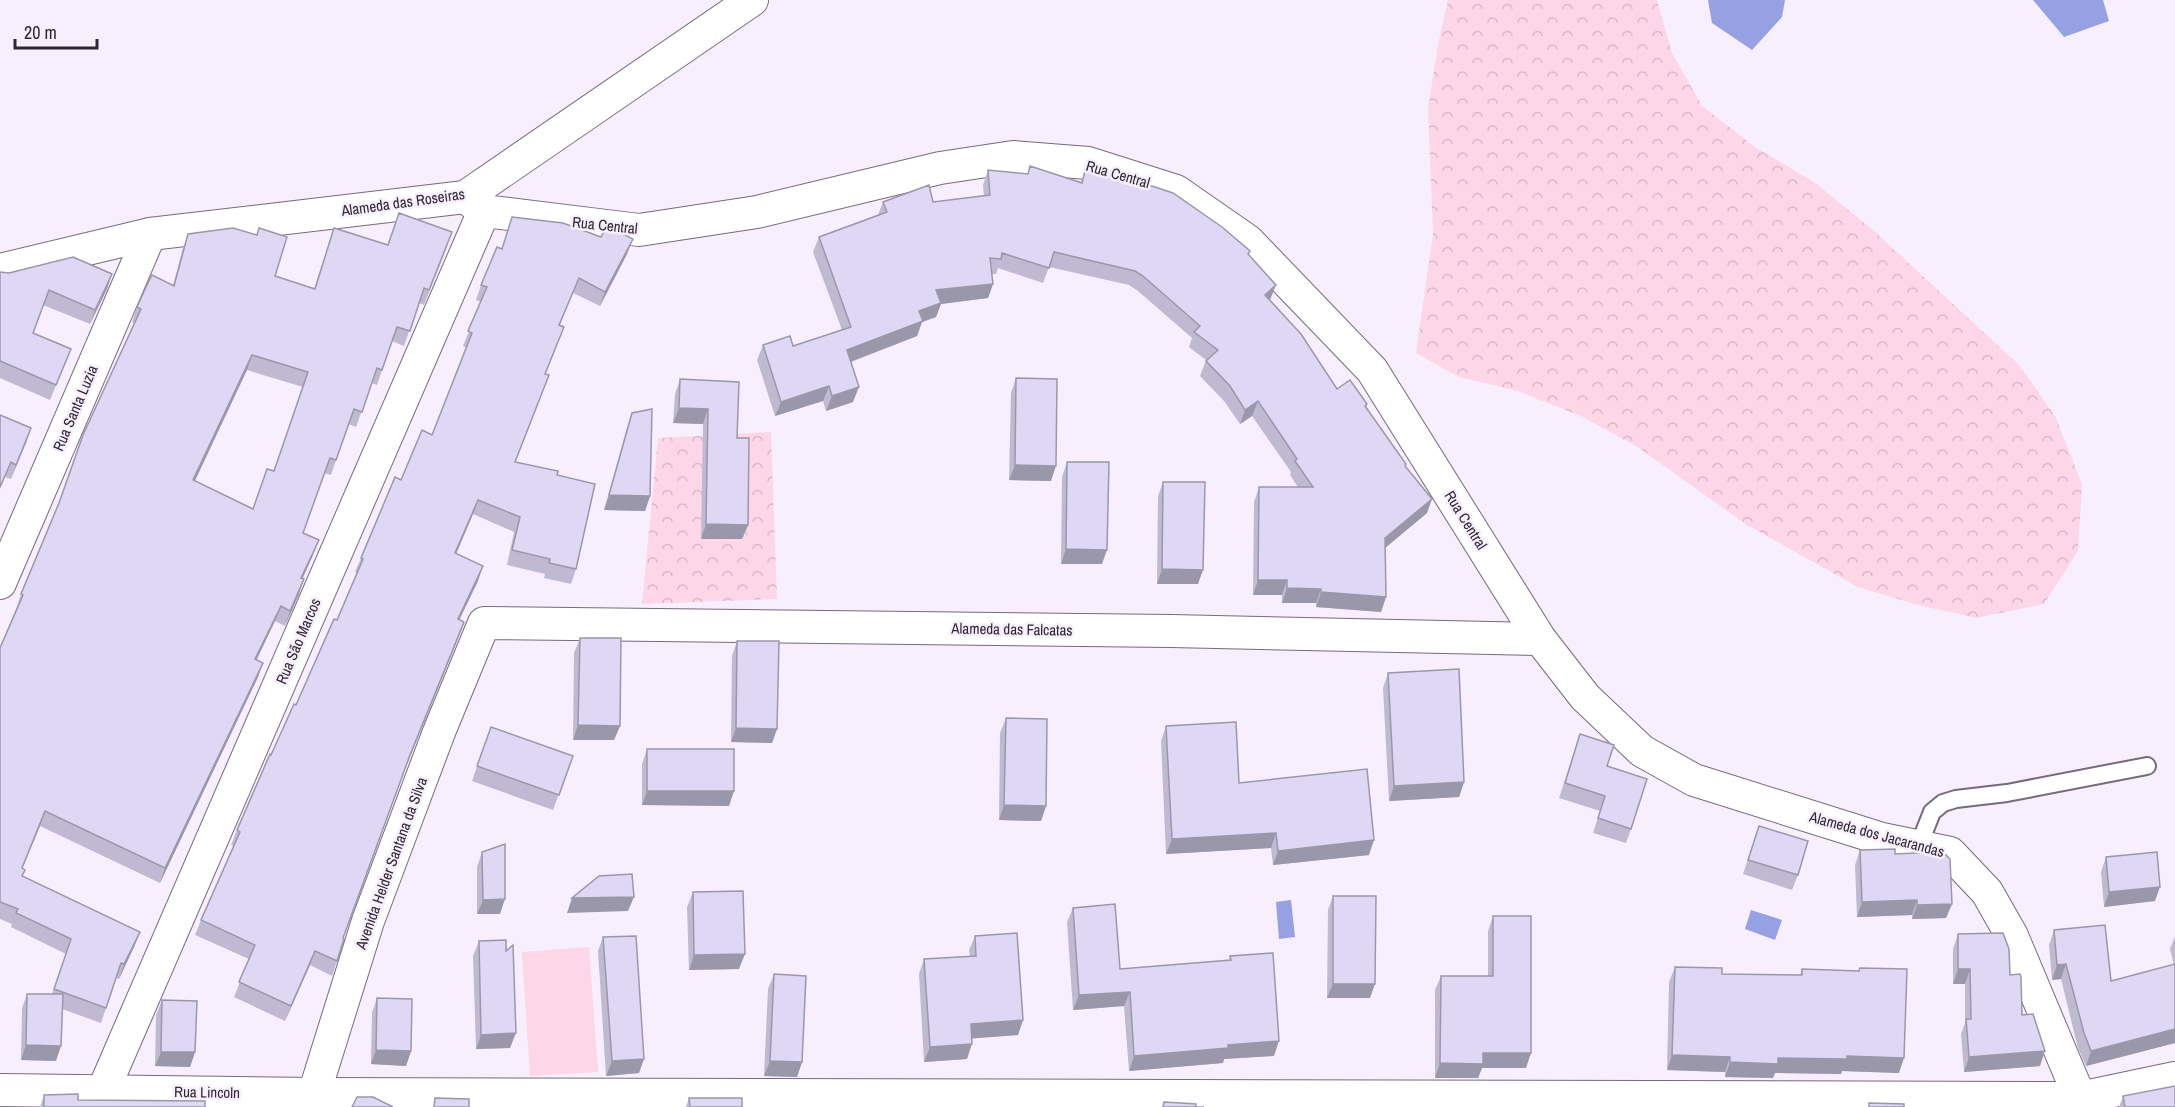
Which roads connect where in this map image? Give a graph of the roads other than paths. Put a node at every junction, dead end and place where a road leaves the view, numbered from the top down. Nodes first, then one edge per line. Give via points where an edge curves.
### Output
1 (752, 0) edge
2 (475, 204) junction
3 (150, 234) junction
4 (0, 270) edge
5 (0, 583) edge
6 (484, 623) joint
7 (1540, 639) junction
8 (2147, 766) dead end
9 (1919, 845) junction
10 (2175, 1078) edge
11 (0, 1090) edge
12 (103, 1091) junction
13 (311, 1101) edge
14 (2078, 1103) edge

1 - 2 street, Alameda das Roseiras
2 - 3 street, Alameda das Roseiras
2 - 7 street, Rua Central via 639,230 757,212 940,168 1013,157 1088,163 1176,191 1248,241 1372,370
2 - 12 street, Rua São Marcos
3 - 4 street, Alameda das Roseiras
3 - 5 street, Rua Santa Luzia
6 - 7 street, Alameda das Falcatas
6 - 13 street, Avenida Helder Santana da Silva via 368,921
7 - 9 street, Alameda dos Jacarandas via 1585,697 1642,751 1694,780 1882,839
8 - 9 lane via 1943,803 1932,812
9 - 14 street, Alameda dos Jacarandas via 1950,854 1987,892 2012,936
10 - 14 street, Rua Lincoln
11 - 12 street, Rua Lincoln
12 - 13 street, Rua Lincoln
13 - 14 street, Rua Lincoln

